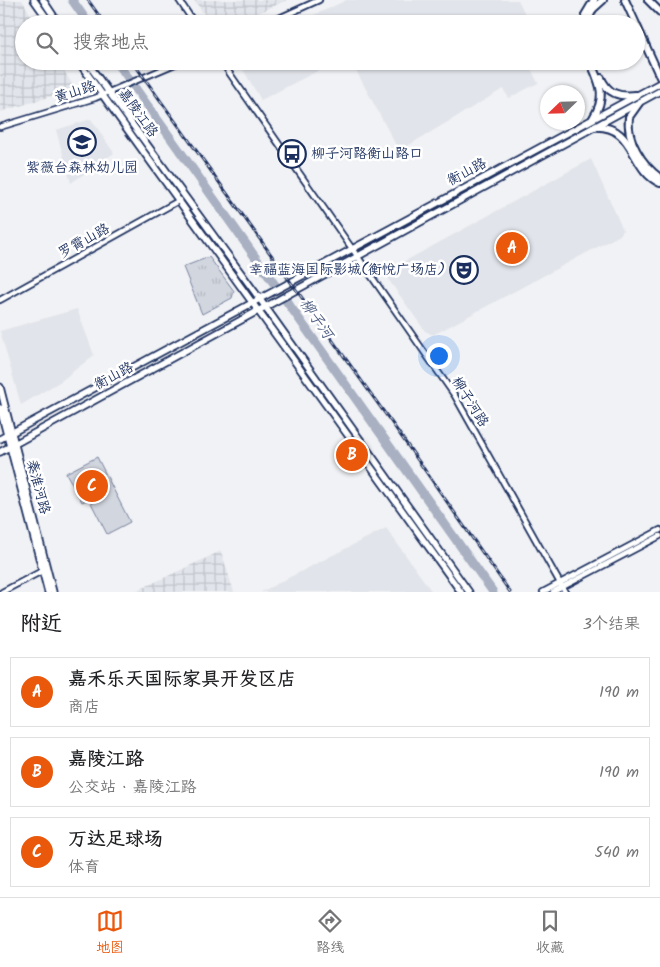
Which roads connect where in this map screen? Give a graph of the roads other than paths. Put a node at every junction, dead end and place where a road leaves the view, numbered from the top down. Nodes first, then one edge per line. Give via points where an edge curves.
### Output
1 (34, 0) edge
2 (42, 0) edge
3 (180, 0) edge
4 (319, 0) edge
5 (594, 0) edge
6 (603, 0) edge
7 (625, 0) edge
8 (648, 0) edge
9 (591, 8) junction
10 (660, 12) edge
11 (45, 15) edge
12 (53, 15) edge
13 (189, 15) edge
14 (286, 15) edge
15 (588, 15) edge
16 (632, 15) edge
17 (645, 44) edge
18 (85, 70) edge
19 (91, 70) edge
20 (162, 70) edge
21 (227, 70) edge
22 (594, 70) edge
23 (598, 70) edge
24 (660, 77) edge
25 (660, 83) edge
26 (660, 91) edge
27 (105, 94) junction
28 (636, 95) junction
29 (639, 103) junction
30 (593, 118) junction
31 (0, 127) edge
32 (593, 128) junction
33 (660, 178) edge
34 (660, 183) edge
35 (180, 200) junction
36 (352, 248) junction
37 (358, 256) junction
38 (259, 298) junction
39 (0, 300) edge
40 (251, 302) junction
41 (266, 306) junction
42 (258, 311) junction
43 (0, 387) edge
44 (0, 408) edge
45 (9, 434) junction
46 (0, 439) edge
47 (12, 445) junction
48 (0, 452) edge
49 (660, 530) edge
50 (660, 536) edge
51 (42, 571) junction
52 (563, 587) edge
53 (2, 592) edge
54 (48, 592) edge
55 (53, 592) edge
56 (461, 592) edge
57 (469, 592) edge
58 (543, 592) edge
59 (554, 592) edge

1 - 11 main road
2 - 12 main road
3 - 13 street
4 - 14 street
5 - 9 highway
6 - 9 highway
7 - 16 highway
8 - 10 highway
9 - 15 highway
17 - 24 highway
18 - 27 main road, 嘉陵江路
19 - 27 main road, 嘉陵江路
20 - 27 street, 黄山路
21 - 36 street, 柳子河路
22 - 30 highway via 602,96
23 - 28 highway via 611,92 622,96
25 - 28 main road, 衡山路
26 - 29 main road, 衡山路
27 - 31 street, 黄山路
27 - 35 main road, 嘉陵江路
27 - 38 main road, 嘉陵江路
28 - 30 main road, 衡山路
29 - 32 main road, 衡山路
29 - 33 highway via 629,117 630,134 644,164
30 - 36 main road, 衡山路
32 - 34 highway via 606,127 620,134 646,174
32 - 37 main road, 衡山路
35 - 39 street, 罗霄山路
35 - 40 main road, 嘉陵江路
36 - 37 street, 柳子河路
36 - 38 main road, 衡山路
37 - 41 main road, 衡山路
37 - 52 street, 柳子河路 via 455,396
38 - 40 main road, 衡山路
38 - 41 main road, 嘉陵江路
40 - 42 main road, 嘉陵江路
40 - 45 main road, 衡山路
41 - 42 main road, 衡山路
41 - 57 main road, 嘉陵江路
42 - 47 main road, 衡山路
42 - 56 main road, 嘉陵江路
43 - 45 main road, 秦淮河路
44 - 45 main road, 秦淮河路
45 - 46 main road, 衡山路
45 - 47 main road, 秦淮河路
47 - 48 main road, 衡山路
47 - 51 main road, 秦淮河路
47 - 55 main road, 秦淮河路
49 - 52 street
50 - 52 street
51 - 53 street
51 - 54 main road, 秦淮河路
52 - 58 street
52 - 59 street

